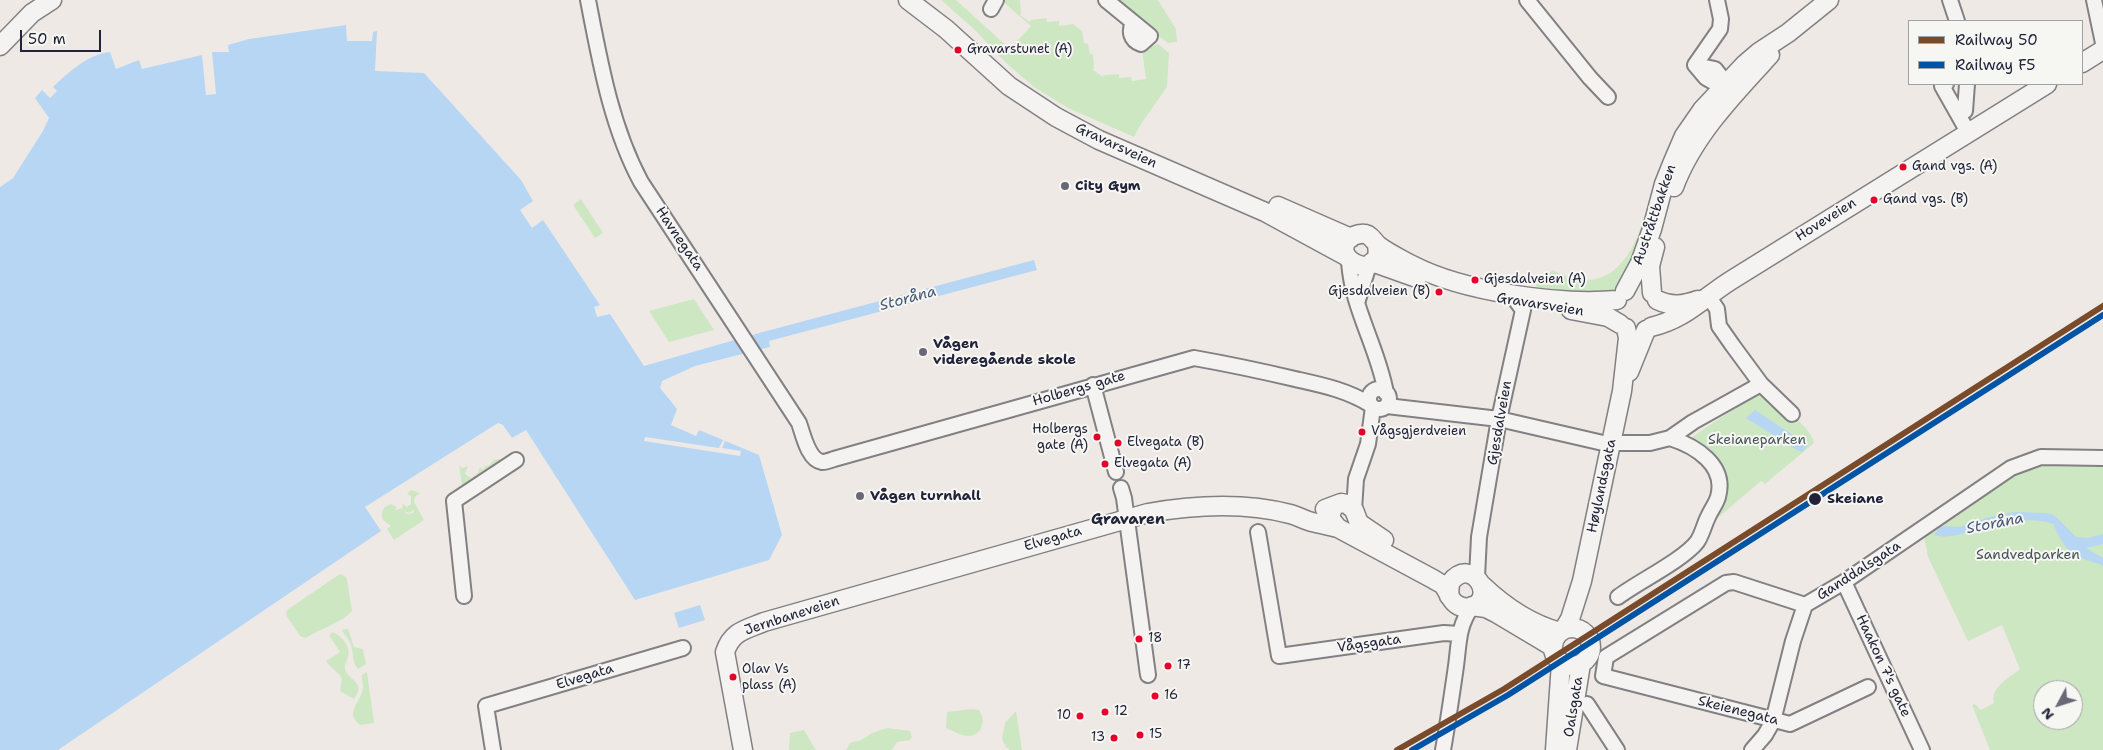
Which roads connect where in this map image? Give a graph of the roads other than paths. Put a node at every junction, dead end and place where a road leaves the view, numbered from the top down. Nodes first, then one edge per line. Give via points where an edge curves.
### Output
1 (30, 0) edge
2 (52, 0) edge
3 (588, 0) edge
4 (908, 0) edge
5 (930, 0) edge
6 (1106, 0) edge
7 (1527, 0) edge
8 (1716, 0) edge
9 (1828, 0) edge
10 (1950, 0) edge
11 (2094, 0) edge
12 (1957, 20) edge
13 (0, 29) edge
14 (1150, 36) dead end
15 (2103, 43) edge
16 (0, 46) edge
17 (2103, 50) edge
18 (2083, 62) edge
19 (1944, 85) edge
20 (1967, 85) edge
21 (2045, 85) edge
22 (1727, 88) junction
23 (1608, 97) dead end
24 (1965, 111) dead end
25 (1968, 132) junction
26 (1351, 238) junction
27 (1377, 245) junction
28 (1348, 258) junction
29 (1371, 264) junction
30 (1621, 296) junction
31 (1654, 296) junction
32 (1708, 296) junction
33 (1357, 304) junction
34 (1519, 309) junction
35 (1623, 326) junction
36 (1649, 328) junction
37 (1761, 384) junction
38 (1093, 385) junction
39 (1622, 391) junction
40 (1380, 399) junction
41 (1792, 414) dead end
42 (1500, 420) junction
43 (1670, 438) junction
44 (1607, 443) junction
45 (2103, 458) edge
46 (815, 459) joint
47 (516, 460) dead end
48 (1116, 472) dead end
49 (1356, 479) junction
50 (1120, 488) dead end
51 (1336, 505) junction
52 (1354, 513) junction
53 (1290, 514) junction
54 (1127, 519) junction
55 (1339, 528) junction
56 (1258, 532) dead end
57 (1470, 578) junction
58 (1582, 580) junction
59 (1844, 582) junction
60 (464, 596) dead end
61 (1450, 596) junction
62 (849, 597) joint
63 (1618, 597) dead end
64 (1805, 605) junction
65 (1472, 606) junction
66 (1459, 634) junction
67 (1588, 635) junction
68 (1559, 636) junction
69 (683, 648) dead end
70 (1561, 663) junction
71 (1581, 664) junction
72 (1148, 675) dead end
73 (1603, 676) joint
74 (1868, 686) dead end
75 (1586, 704) dead end
76 (1773, 721) junction
77 (493, 750) edge
78 (743, 750) edge
79 (1443, 750) edge
80 (1555, 750) edge
81 (1567, 750) edge
82 (1617, 750) edge
83 (1752, 750) edge
84 (1922, 750) edge

1 - 13 main road
2 - 16 main road via 32,13
3 - 46 street, Havnegata via 617,129 625,150 641,182 799,423
4 - 28 main road, Gravarsveien via 946,29 1009,86 1056,117 1099,140 1265,212
5 - 26 main road, Gravarsveien via 1000,68 1064,115 1103,135 1238,187
6 - 14 street
7 - 23 street
8 - 22 street via 1720,29 1695,65 1715,69
9 - 22 main road, Austråttbakken via 1759,52
10 - 12 street
11 - 15 street
17 - 18 main road
19 - 25 street
20 - 24 street
21 - 25 main road, Hoveveien
22 - 30 main road, Austråttbakken via 1702,110 1684,136 1664,184 1640,263
22 - 31 main road, Austråttbakken via 1676,184 1650,266
25 - 32 main road, Hoveveien
26 - 27 main road via 1367,235
26 - 28 main road via 1346,245
27 - 29 main road via 1377,256
27 - 30 main road, Gravarsveien via 1427,272 1478,287 1575,302
28 - 29 main road via 1358,266
28 - 33 street
29 - 33 street
29 - 34 main road, Gravarsveien
30 - 31 main road via 1634,288 1643,288
30 - 35 main road via 1615,308
31 - 32 main road, Hoveveien via 1666,304 1685,305
31 - 36 main road via 1659,310 1657,319
32 - 36 main road, Hoveveien via 1688,312
32 - 37 street via 1717,309 1719,326
33 - 40 street via 1382,367
34 - 35 main road, Gravarsveien via 1586,312
34 - 42 street, Gjesdalveien
35 - 36 main road via 1636,332
35 - 39 main road, Høylandsgata via 1628,338
36 - 39 main road, Høylandsgata
37 - 41 street
37 - 43 street
38 - 40 street, Holbergs gate via 1194,358
38 - 46 street, Holbergs gate via 823,462
38 - 48 street
39 - 44 main road, Høylandsgata
40 - 42 street via 1410,408
40 - 49 street
42 - 44 street
42 - 57 street, Gjesdalveien
43 - 44 street via 1650,443
43 - 63 street via 1689,444 1708,458 1718,478 1718,497 1696,542 1681,556
44 - 58 main road, Høylandsgata
45 - 59 street, Ganddalsgata via 2041,458 2026,462 1998,476
47 - 60 street via 454,502
49 - 51 street
49 - 52 street
50 - 54 street
51 - 52 main road via 1347,504
51 - 53 main road, Elvegata
51 - 55 main road via 1330,518
52 - 55 main road via 1352,524
52 - 57 main road via 1360,523 1375,535 1439,569
53 - 54 main road, Elvegata via 1223,506 1177,508
53 - 55 main road, Elvegata
54 - 62 main road, Elvegata
54 - 72 street
55 - 61 main road, Elvegata via 1433,578
56 - 66 street, Vågsgata via 1279,656 1444,633
57 - 61 main road via 1450,583
57 - 65 main road via 1481,598
57 - 68 main road via 1499,601
58 - 67 main road, Høylandsgata via 1582,621
58 - 68 main road, Høylandsgata via 1570,619
59 - 64 street, Ganddalsgata
59 - 84 street, Haakon 7's gate
61 - 65 main road via 1455,604
61 - 66 street
62 - 78 main road, Jernbaneveien via 764,622 731,638 725,652 725,663
64 - 73 street, Ganddalsgata via 1734,582 1726,583 1606,657
64 - 76 street
65 - 66 street
65 - 68 main road via 1486,608
66 - 79 street
67 - 68 main road via 1577,628
67 - 71 main road via 1592,650
68 - 70 main road via 1555,656
69 - 77 street, Elvegata via 486,706
70 - 71 main road
70 - 80 main road, Oalsgata
71 - 81 main road, Oalsgata
73 - 76 street, Skeienegata
74 - 76 street, Skeienegata via 1790,724
75 - 82 street
76 - 83 street

